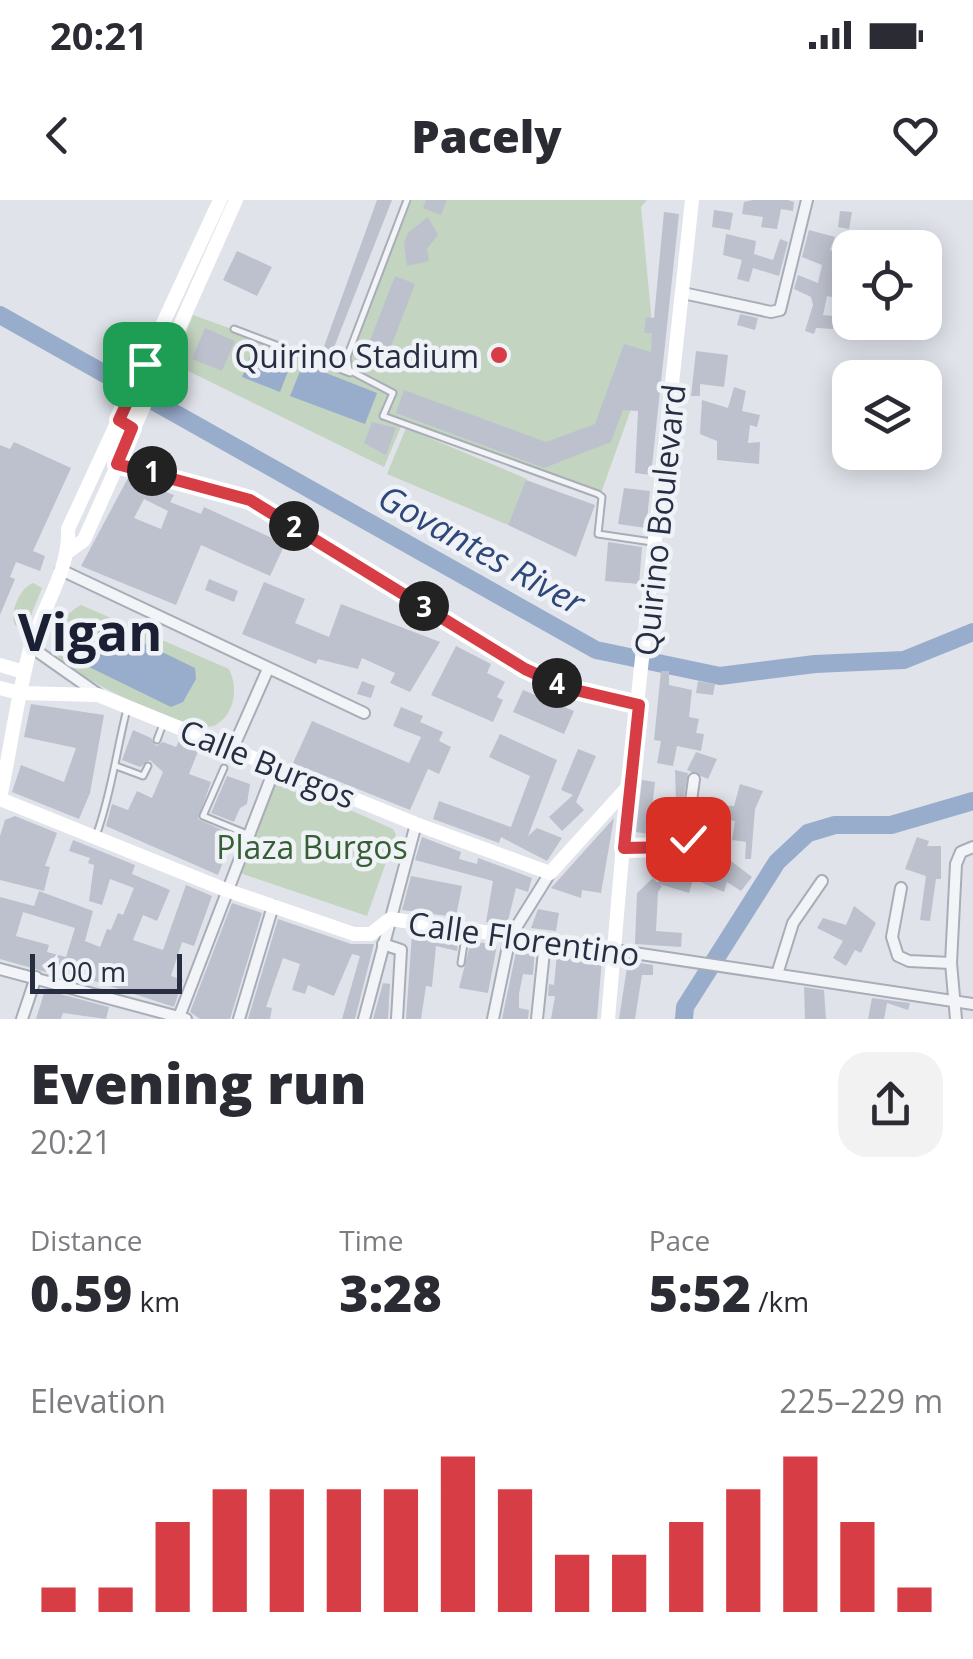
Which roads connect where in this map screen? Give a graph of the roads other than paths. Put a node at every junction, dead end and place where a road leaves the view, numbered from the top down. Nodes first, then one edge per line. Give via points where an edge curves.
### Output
1 (236, 200) edge
2 (407, 200) edge
3 (692, 200) edge
4 (807, 200) edge
5 (221, 209) edge
6 (684, 293) junction
7 (234, 329) dead end
8 (352, 374) junction
9 (127, 420) junction
10 (117, 464) junction
11 (655, 542) junction
12 (69, 551) junction
13 (61, 570) junction
14 (31, 648) junction
15 (0, 664) edge
16 (268, 669) junction
17 (24, 672) junction
18 (0, 688) edge
19 (19, 693) junction
20 (98, 694) junction
21 (640, 697) junction
22 (128, 706) junction
23 (364, 713) dead end
24 (165, 721) junction
25 (158, 740) dead end
26 (234, 748) junction
27 (276, 765) junction
28 (116, 766) junction
29 (148, 766) dead end
30 (224, 768) dead end
31 (694, 779) dead end
32 (628, 788) junction
33 (0, 798) edge
34 (416, 824) junction
35 (246, 834) junction
36 (96, 837) junction
37 (973, 846) edge
38 (624, 848) junction
39 (550, 872) junction
40 (822, 880) dead end
41 (901, 888) dead end
42 (226, 890) junction
43 (272, 906) junction
44 (390, 919) junction
45 (466, 931) junction
46 (510, 938) junction
47 (546, 942) junction
48 (383, 944) junction
49 (614, 950) junction
50 (461, 963) dead end
51 (951, 963) junction
52 (0, 968) edge
53 (778, 972) junction
54 (36, 977) junction
55 (374, 979) junction
56 (400, 981) junction
57 (952, 1000) junction
58 (973, 1004) edge
59 (161, 1016) edge
60 (183, 1018) edge
61 (22, 1019) edge
62 (239, 1019) edge
63 (364, 1019) edge
64 (397, 1019) edge
65 (493, 1019) edge
66 (536, 1019) edge
67 (608, 1019) edge
68 (956, 1019) edge

1 - 5 street
2 - 8 lane via 348,357
3 - 6 street, Quirino Boulevard
4 - 6 street via 780,310
5 - 9 street
6 - 11 street, Quirino Boulevard
7 - 8 lane
8 - 11 lane via 393,393 383,416 598,494 598,534
9 - 10 street
9 - 12 street via 68,529
10 - 12 street via 84,540
10 - 21 street via 250,500 525,669 567,688
11 - 21 street, Quirino Boulevard
12 - 13 street
13 - 14 street
13 - 16 street
14 - 17 street
14 - 20 street, Calle Burgos
15 - 17 street
16 - 23 street
16 - 26 street
17 - 19 street
18 - 19 street, Calle Burgos
19 - 20 street, Calle Burgos
19 - 33 street
20 - 22 street, Calle Burgos
21 - 32 street, Quirino Boulevard
22 - 24 street, Calle Burgos
22 - 28 lane
24 - 25 lane
24 - 26 street, Calle Burgos
26 - 27 street, Calle Burgos
27 - 34 street, Calle Burgos
27 - 35 street
28 - 29 lane via 144,776
28 - 36 lane
30 - 35 lane via 203,816
31 - 38 street via 685,844
32 - 38 street, Quirino Boulevard
32 - 39 street
33 - 36 street, Calle Florentino
34 - 39 street, Calle Burgos
34 - 44 street
35 - 42 street
36 - 42 street, Calle Florentino
37 - 51 street via 956,864
38 - 49 street, Quirino Boulevard
39 - 46 street
40 - 53 street via 793,923
41 - 51 street via 893,922 898,956
42 - 43 street, Calle Florentino
42 - 60 street
43 - 44 street, Calle Florentino via 365,936
43 - 62 street
44 - 45 street, Calle Florentino
44 - 48 street
45 - 46 street, Calle Florentino
45 - 50 lane
46 - 47 street, Calle Florentino
46 - 65 street
47 - 49 street, Calle Florentino
47 - 66 street
48 - 55 street
48 - 56 street via 402,950
49 - 53 street, Calle Florentino
49 - 67 street, Quirino Boulevard
51 - 57 street
52 - 54 street
53 - 57 street, Calle Florentino
54 - 59 street
54 - 61 street
55 - 56 street
55 - 63 street
56 - 64 street
57 - 58 street, Calle Florentino
57 - 68 street
59 - 60 street

